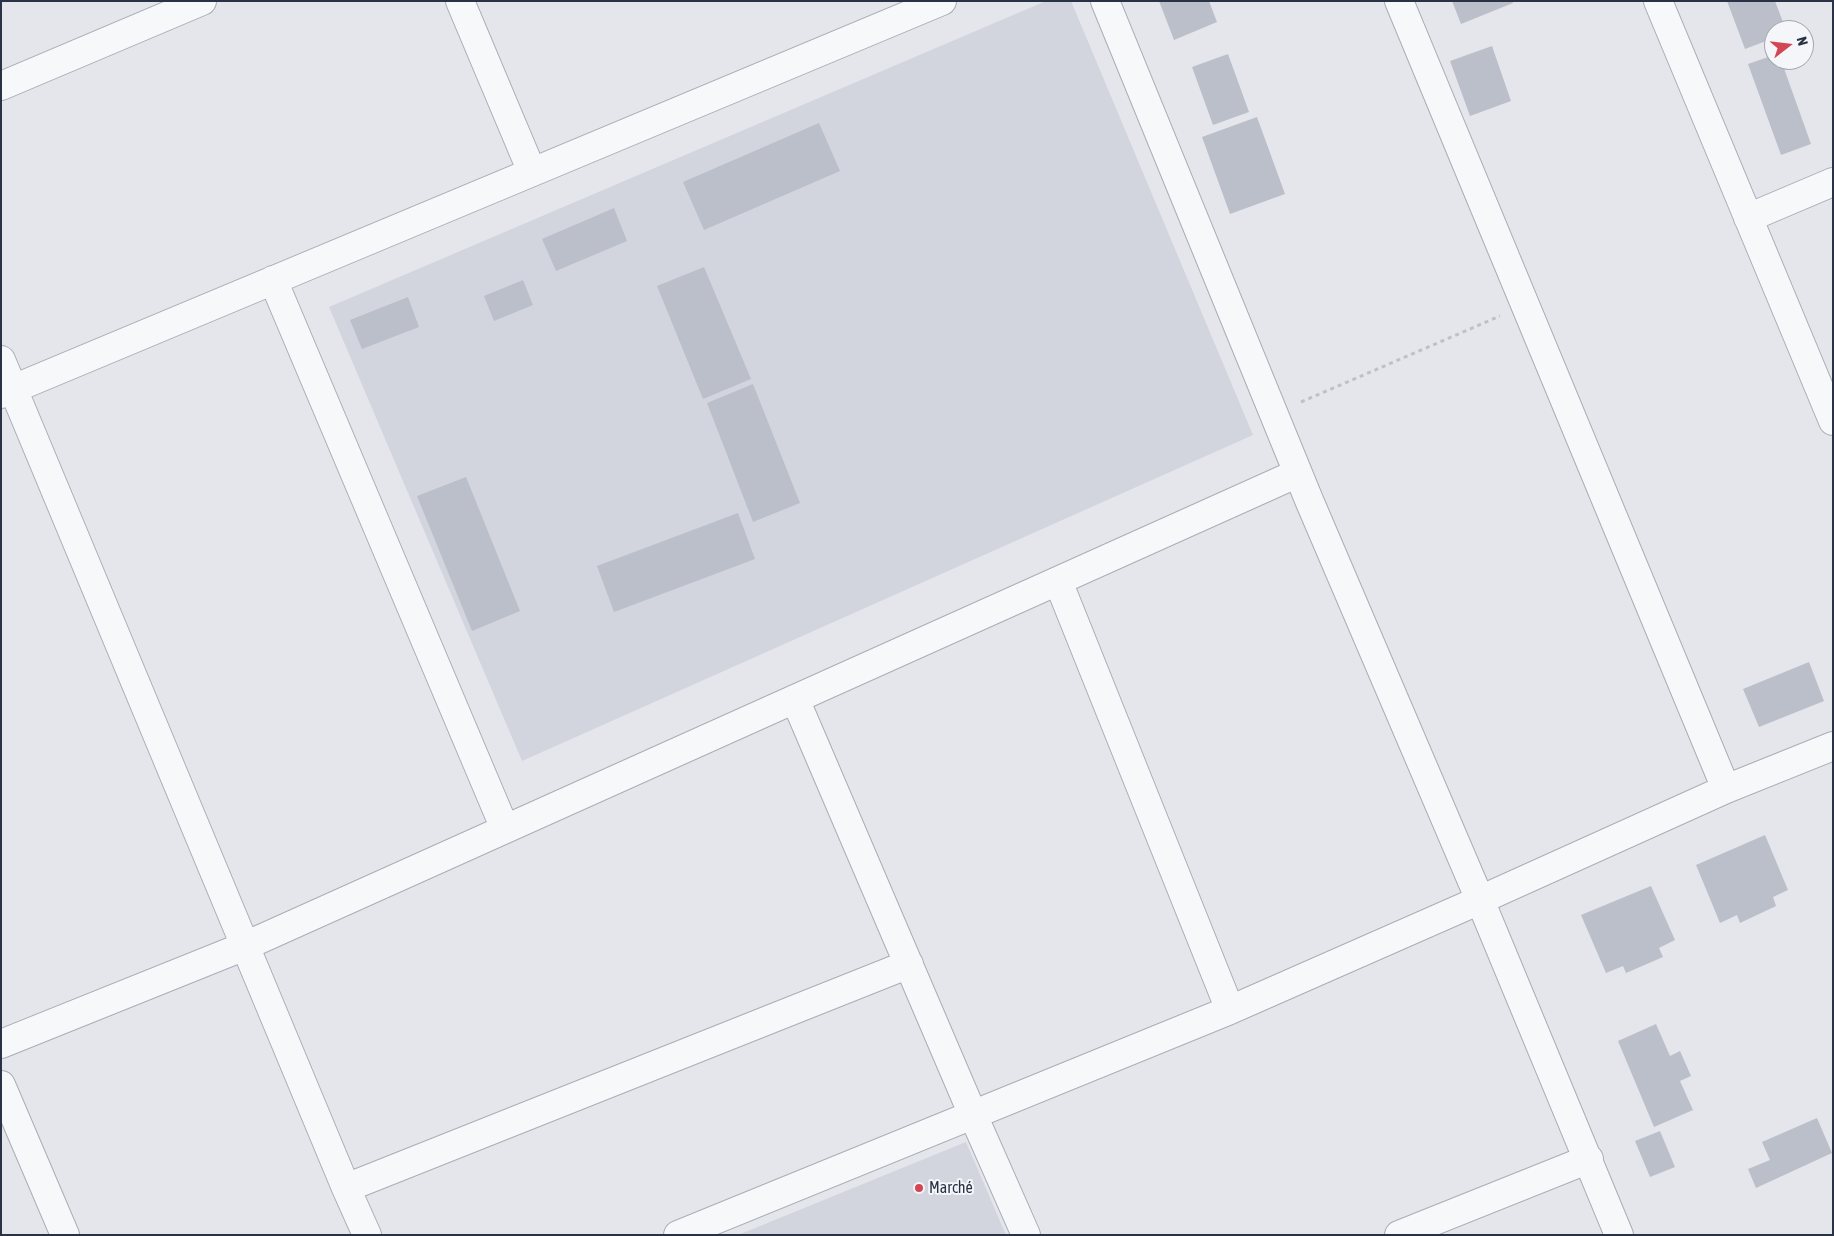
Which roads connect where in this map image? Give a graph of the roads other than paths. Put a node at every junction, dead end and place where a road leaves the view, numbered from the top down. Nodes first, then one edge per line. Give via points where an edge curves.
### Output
1 (202, 1) edge
2 (460, 1) edge
3 (942, 1) edge
4 (1105, 1) edge
5 (1399, 1) edge
6 (1658, 1) edge
7 (1, 86) edge
8 (532, 172) junction
9 (1833, 182) edge
10 (1748, 218) junction
11 (273, 280) junction
12 (1, 360) edge
13 (7, 392) edge
14 (1833, 420) edge
15 (1298, 473) junction
16 (1058, 581) junction
17 (795, 699) junction
18 (1833, 746) edge
19 (1726, 789) junction
20 (505, 830) junction
21 (1480, 900) junction
22 (245, 946) junction
23 (909, 964) junction
24 (1230, 1010) junction
25 (1, 1044) edge
26 (1, 1085) edge
27 (973, 1115) junction
28 (1589, 1159) junction
29 (346, 1188) junction
30 (65, 1235) edge
31 (367, 1235) edge
32 (678, 1235) edge
33 (1026, 1235) edge
34 (1399, 1235) edge
35 (1619, 1235) edge

1 - 7 street
2 - 8 street
3 - 8 street
4 - 15 street
5 - 19 street
6 - 10 street
8 - 11 street
9 - 10 street
10 - 14 street
11 - 13 street
11 - 20 street
12 - 13 street
13 - 22 street
15 - 16 street
15 - 21 street
16 - 17 street
16 - 24 street
17 - 20 street
17 - 23 street
18 - 19 street
19 - 21 street
20 - 22 street
21 - 24 street
21 - 28 street
22 - 25 street
22 - 29 street
23 - 27 street
23 - 29 street
24 - 27 street
26 - 30 street
27 - 32 street
27 - 33 street
28 - 34 street
28 - 35 street
29 - 31 street

